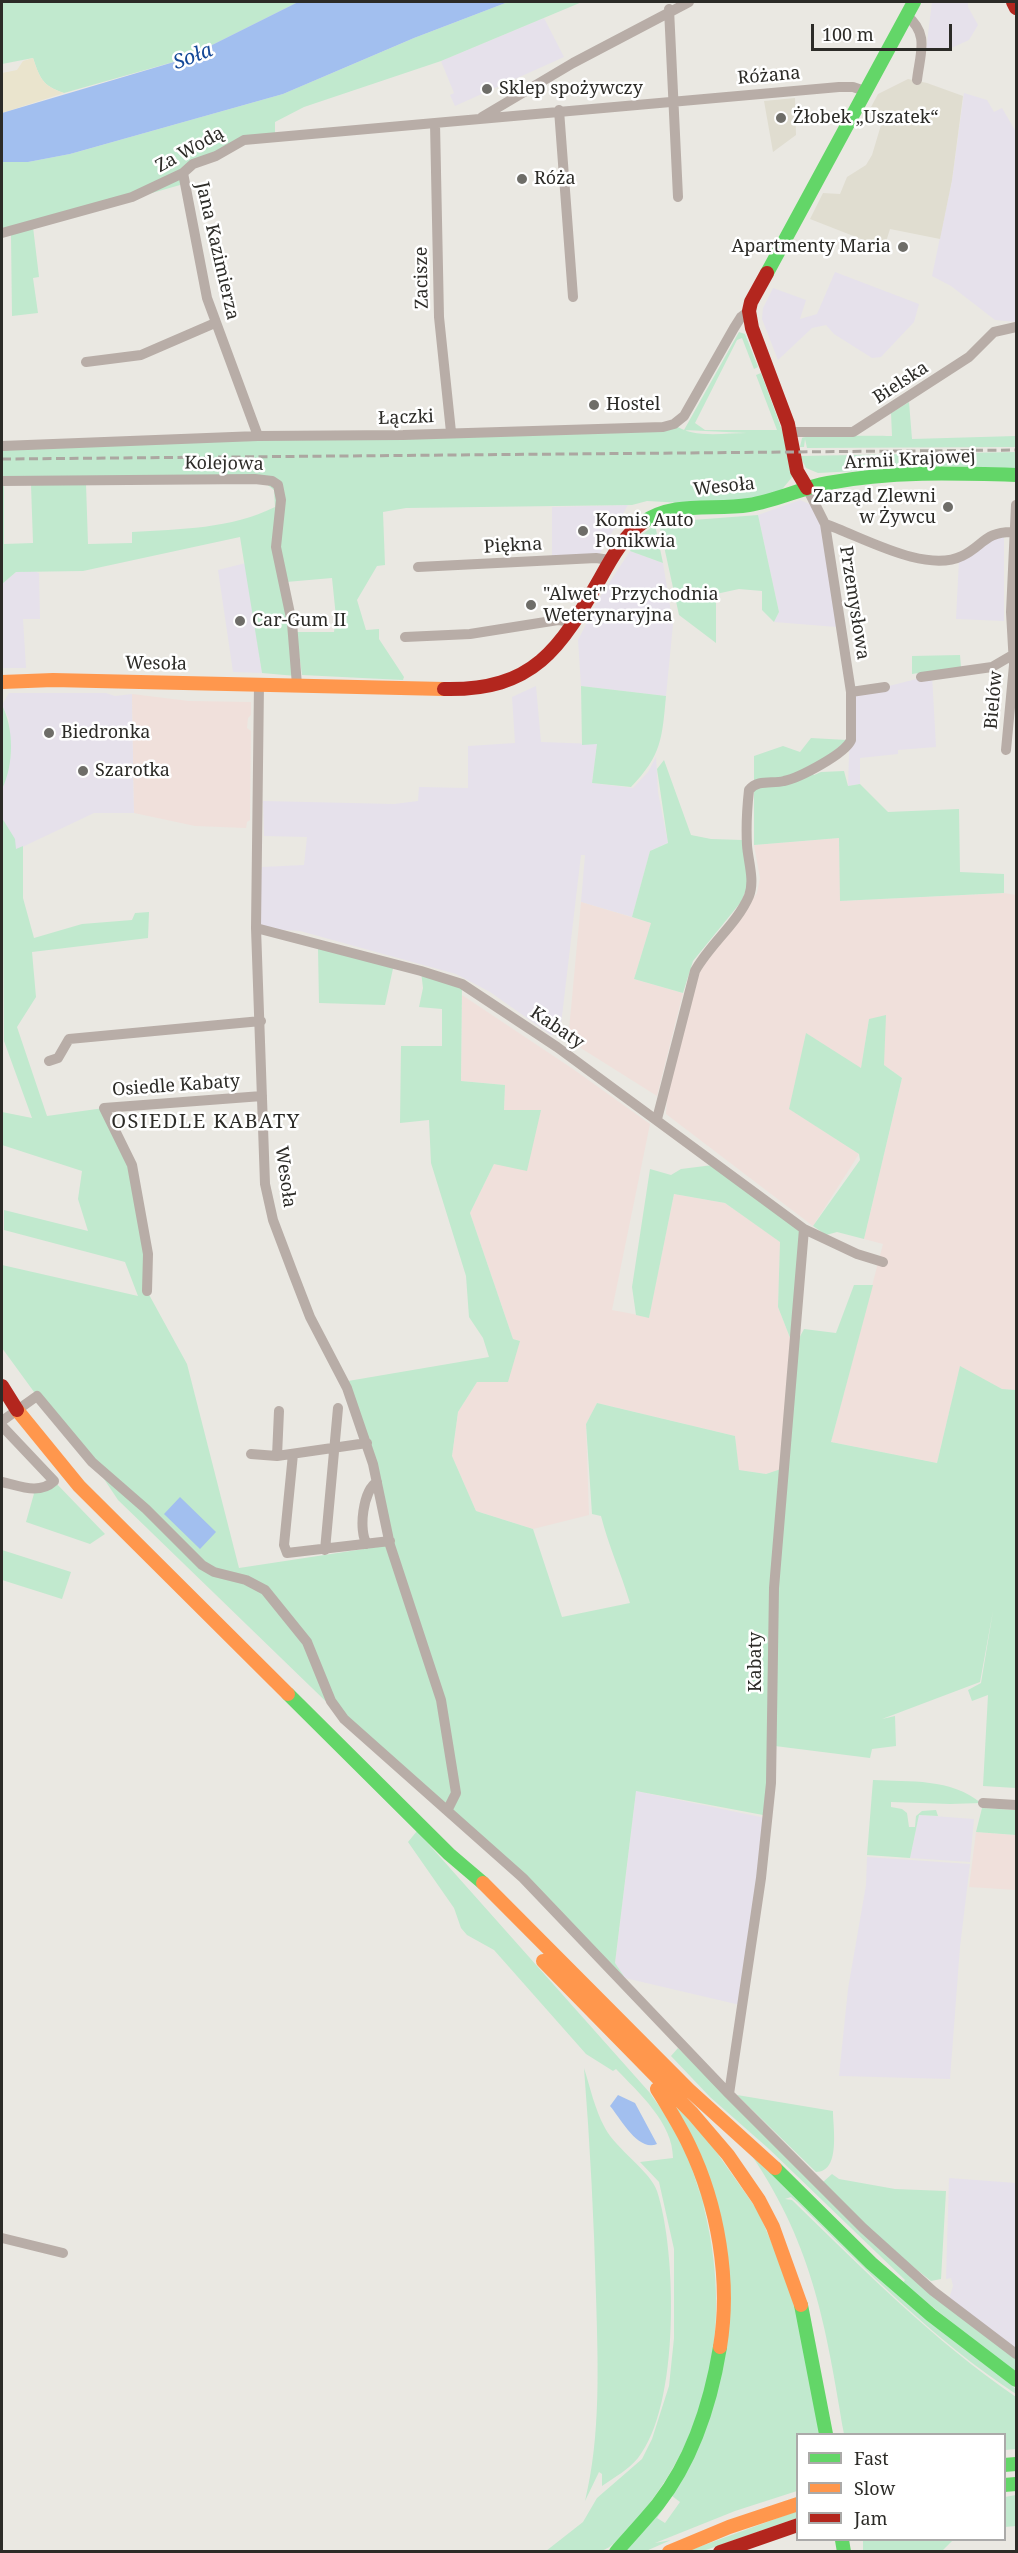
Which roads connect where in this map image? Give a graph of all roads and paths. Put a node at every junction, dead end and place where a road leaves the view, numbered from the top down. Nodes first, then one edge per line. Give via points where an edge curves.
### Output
1 (689, 2) edge
2 (914, 2) edge
3 (1013, 2) edge
4 (1017, 8) edge
5 (669, 9) junction
6 (906, 15) junction
7 (917, 80) dead end
8 (866, 91) junction
9 (675, 100) junction
10 (559, 110) junction
11 (479, 118) junction
12 (435, 123) junction
13 (183, 173) junction
14 (678, 197) dead end
15 (2, 233) edge
16 (573, 297) dead end
17 (749, 311) junction
18 (215, 323) junction
19 (1017, 327) edge
20 (86, 362) dead end
21 (451, 432) junction
22 (791, 432) junction
23 (258, 436) junction
24 (2, 446) edge
25 (1017, 475) edge
26 (2, 481) edge
27 (807, 488) junction
28 (1017, 505) edge
29 (825, 524) junction
30 (1014, 531) junction
31 (610, 560) junction
32 (418, 567) dead end
33 (1014, 620) edge
34 (574, 622) junction
35 (405, 637) dead end
36 (1015, 653) edge
37 (2, 673) edge
38 (921, 677) dead end
39 (53, 680) junction
40 (2, 682) edge
41 (258, 684) junction
42 (297, 685) junction
43 (885, 687) dead end
44 (851, 692) junction
45 (1006, 750) dead end
46 (256, 928) junction
47 (261, 1021) junction
48 (49, 1061) dead end
49 (262, 1095) junction
50 (657, 1119) junction
51 (804, 1229) junction
52 (883, 1262) dead end
53 (147, 1291) dead end
54 (2, 1386) edge
55 (338, 1408) dead end
56 (17, 1410) junction
57 (279, 1411) dead end
58 (2, 1420) edge
59 (2, 1426) edge
60 (367, 1443) junction
61 (336, 1449) junction
62 (251, 1454) dead end
63 (293, 1454) junction
64 (277, 1456) junction
65 (2, 1482) edge
66 (377, 1482) junction
67 (390, 1543) junction
68 (367, 1544) junction
69 (325, 1550) junction
70 (983, 1803) dead end
71 (1017, 1805) edge
72 (448, 1809) junction
73 (449, 1854) junction
74 (616, 2038) junction
75 (689, 2090) junction
76 (729, 2094) junction
77 (2, 2238) edge
78 (63, 2253) dead end
79 (1017, 2354) edge
80 (1017, 2380) edge
81 (826, 2433) edge
82 (837, 2433) edge
83 (796, 2505) edge
84 (796, 2526) edge
85 (616, 2552) edge
86 (669, 2552) edge
87 (720, 2552) edge

1 - 5 street
2 - 6 main road
3 - 4 main road
5 - 9 street
5 - 11 street
6 - 7 street via 916,23 922,37
6 - 8 main road
8 - 9 street, Różana via 839,87
8 - 17 main road via 754,294
9 - 10 street, Różana
9 - 14 street
10 - 11 street, Różana
10 - 16 street
11 - 12 street, Różana
12 - 13 street, Za Wodą via 243,140 193,164
12 - 21 street, Zacisze via 439,317
13 - 15 street, Za Wodą via 116,202
13 - 18 street, Jana Kazimierza
17 - 21 street, Łączki via 734,328 692,405 674,424 639,429
17 - 22 main road
18 - 20 street via 141,355
18 - 23 street, Jana Kazimierza
19 - 22 street, Bielska via 994,332 969,357 853,432
21 - 23 street, Łączki
22 - 27 main road via 797,471
23 - 24 street, Łączki
25 - 27 main road, Armii Krajowej via 912,476
26 - 42 street, Kolejowa via 272,481 280,490 276,547 292,624
27 - 29 street, Przemysłowa
27 - 31 main road, Wesoła via 750,505 663,512 634,529
28 - 30 street, Bielów
29 - 30 street via 921,560 961,557 992,534
29 - 44 street, Przemysłowa
30 - 33 street, Bielów
31 - 32 street, Piękna
31 - 34 main road, Wesoła
33 - 36 street, Bielów
34 - 35 street via 558,620 470,634
34 - 42 main road, Wesoła via 541,663 511,681 491,687
36 - 38 street via 992,667
36 - 45 street, Bielów
37 - 39 main road, Wesoła
39 - 40 main road, Wesoła
39 - 41 main road, Wesoła
41 - 42 main road, Wesoła
41 - 46 street, Wesoła
43 - 44 street
44 - 50 street, Przemysłowa via 853,731 849,745 801,775 783,782 760,783 749,790 749,897 695,971
46 - 47 street, Wesoła
46 - 50 street, Kabaty via 462,984
47 - 48 street via 69,1039 58,1058
47 - 49 street, Wesoła
49 - 53 street, Osiedle Kabaty via 104,1108 132,1165 148,1254
49 - 60 street, Wesoła via 265,1184 273,1220 310,1317 347,1388
50 - 51 street, Kabaty
51 - 52 street, Kabaty
51 - 76 street, Kabaty via 774,1588 771,1783
54 - 56 main road
55 - 61 street
56 - 58 street
56 - 72 street via 37,1396 92,1461 202,1565 265,1590 307,1642 331,1701 344,1719
56 - 73 main road via 102,1509
57 - 64 street
59 - 65 street via 54,1481 35,1490
60 - 61 street
60 - 66 street, Wesoła
61 - 63 street
61 - 69 street
62 - 64 street
63 - 64 street
63 - 69 street via 284,1550 291,1554
66 - 67 street, Wesoła
66 - 68 street via 369,1490 367,1501 362,1533
67 - 68 street
67 - 72 street, Wesoła via 441,1700 456,1793
68 - 69 street
70 - 71 street
72 - 76 street via 523,1878
73 - 74 main road via 473,1885
73 - 75 main road via 479,1879
74 - 81 main road via 654,2072 715,2139 759,2200 800,2298
74 - 85 main road via 673,2112 696,2157 716,2221 725,2309 717,2372 695,2440 663,2498
75 - 80 main road via 779,2170 905,2293
75 - 82 main road via 768,2193 787,2231 818,2319
76 - 79 street via 863,2228 933,2291
77 - 78 street
83 - 86 main road
84 - 87 main road

